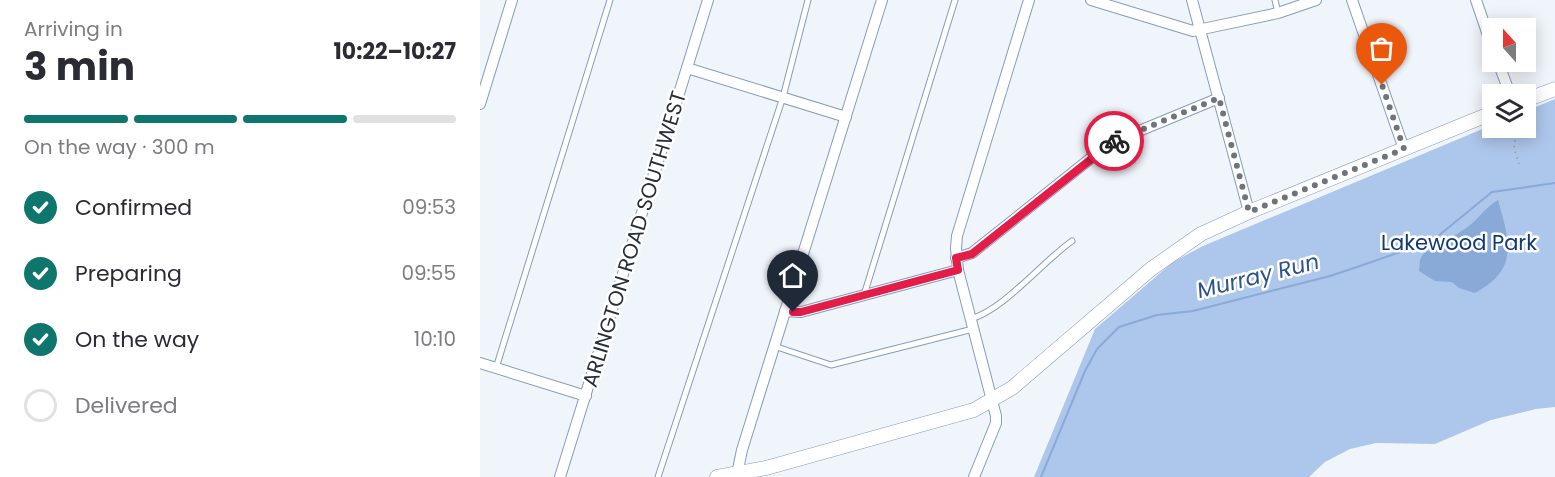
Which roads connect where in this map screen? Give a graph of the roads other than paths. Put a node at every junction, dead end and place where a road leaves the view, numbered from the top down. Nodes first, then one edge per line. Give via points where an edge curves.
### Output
1 (512, 0) edge
2 (610, 0) edge
3 (708, 0) edge
4 (808, 0) edge
5 (882, 0) edge
6 (955, 0) edge
7 (1029, 0) edge
8 (1091, 0) edge
9 (1192, 0) edge
10 (1275, 0) edge
11 (1316, 0) edge
12 (1352, 0) edge
13 (1476, 0) edge
14 (1278, 13) junction
15 (1482, 18) edge
16 (1200, 30) junction
17 (687, 68) junction
18 (1555, 89) edge
19 (1536, 96) edge
20 (783, 98) junction
21 (1219, 98) junction
22 (480, 104) edge
23 (846, 117) junction
24 (1482, 117) edge
25 (1404, 149) junction
26 (1249, 212) junction
27 (1072, 241) dead end
28 (957, 264) junction
29 (864, 295) junction
30 (785, 311) junction
31 (972, 324) junction
32 (774, 346) junction
33 (480, 363) edge
34 (496, 368) junction
35 (586, 396) junction
36 (992, 400) junction
37 (736, 474) junction
38 (560, 477) edge
39 (657, 477) edge
40 (717, 477) edge
41 (974, 477) edge

1 - 22 street
2 - 34 lane
3 - 17 street, ARLINGTON ROAD SOUTHWEST
4 - 20 lane
5 - 23 street
6 - 29 lane
7 - 28 street via 957,236
8 - 16 street via 1185,29
9 - 16 street
10 - 14 lane
11 - 14 street
12 - 25 street
13 - 15 street
14 - 16 street
16 - 21 street
17 - 20 street
17 - 35 street, ARLINGTON ROAD SOUTHWEST
18 - 19 main road
20 - 23 street
20 - 39 lane
21 - 26 street
21 - 28 street via 1110,143
23 - 30 street
24 - 25 main road
25 - 26 main road
26 - 36 main road via 1184,244
27 - 31 lane
28 - 29 street
28 - 31 street
29 - 30 street via 801,312
30 - 32 street
31 - 32 lane via 831,365
31 - 36 street
32 - 37 street
33 - 34 street
34 - 35 street
35 - 38 street, ARLINGTON ROAD SOUTHWEST
36 - 37 main road via 960,416
36 - 41 street via 996,423
37 - 40 main road

